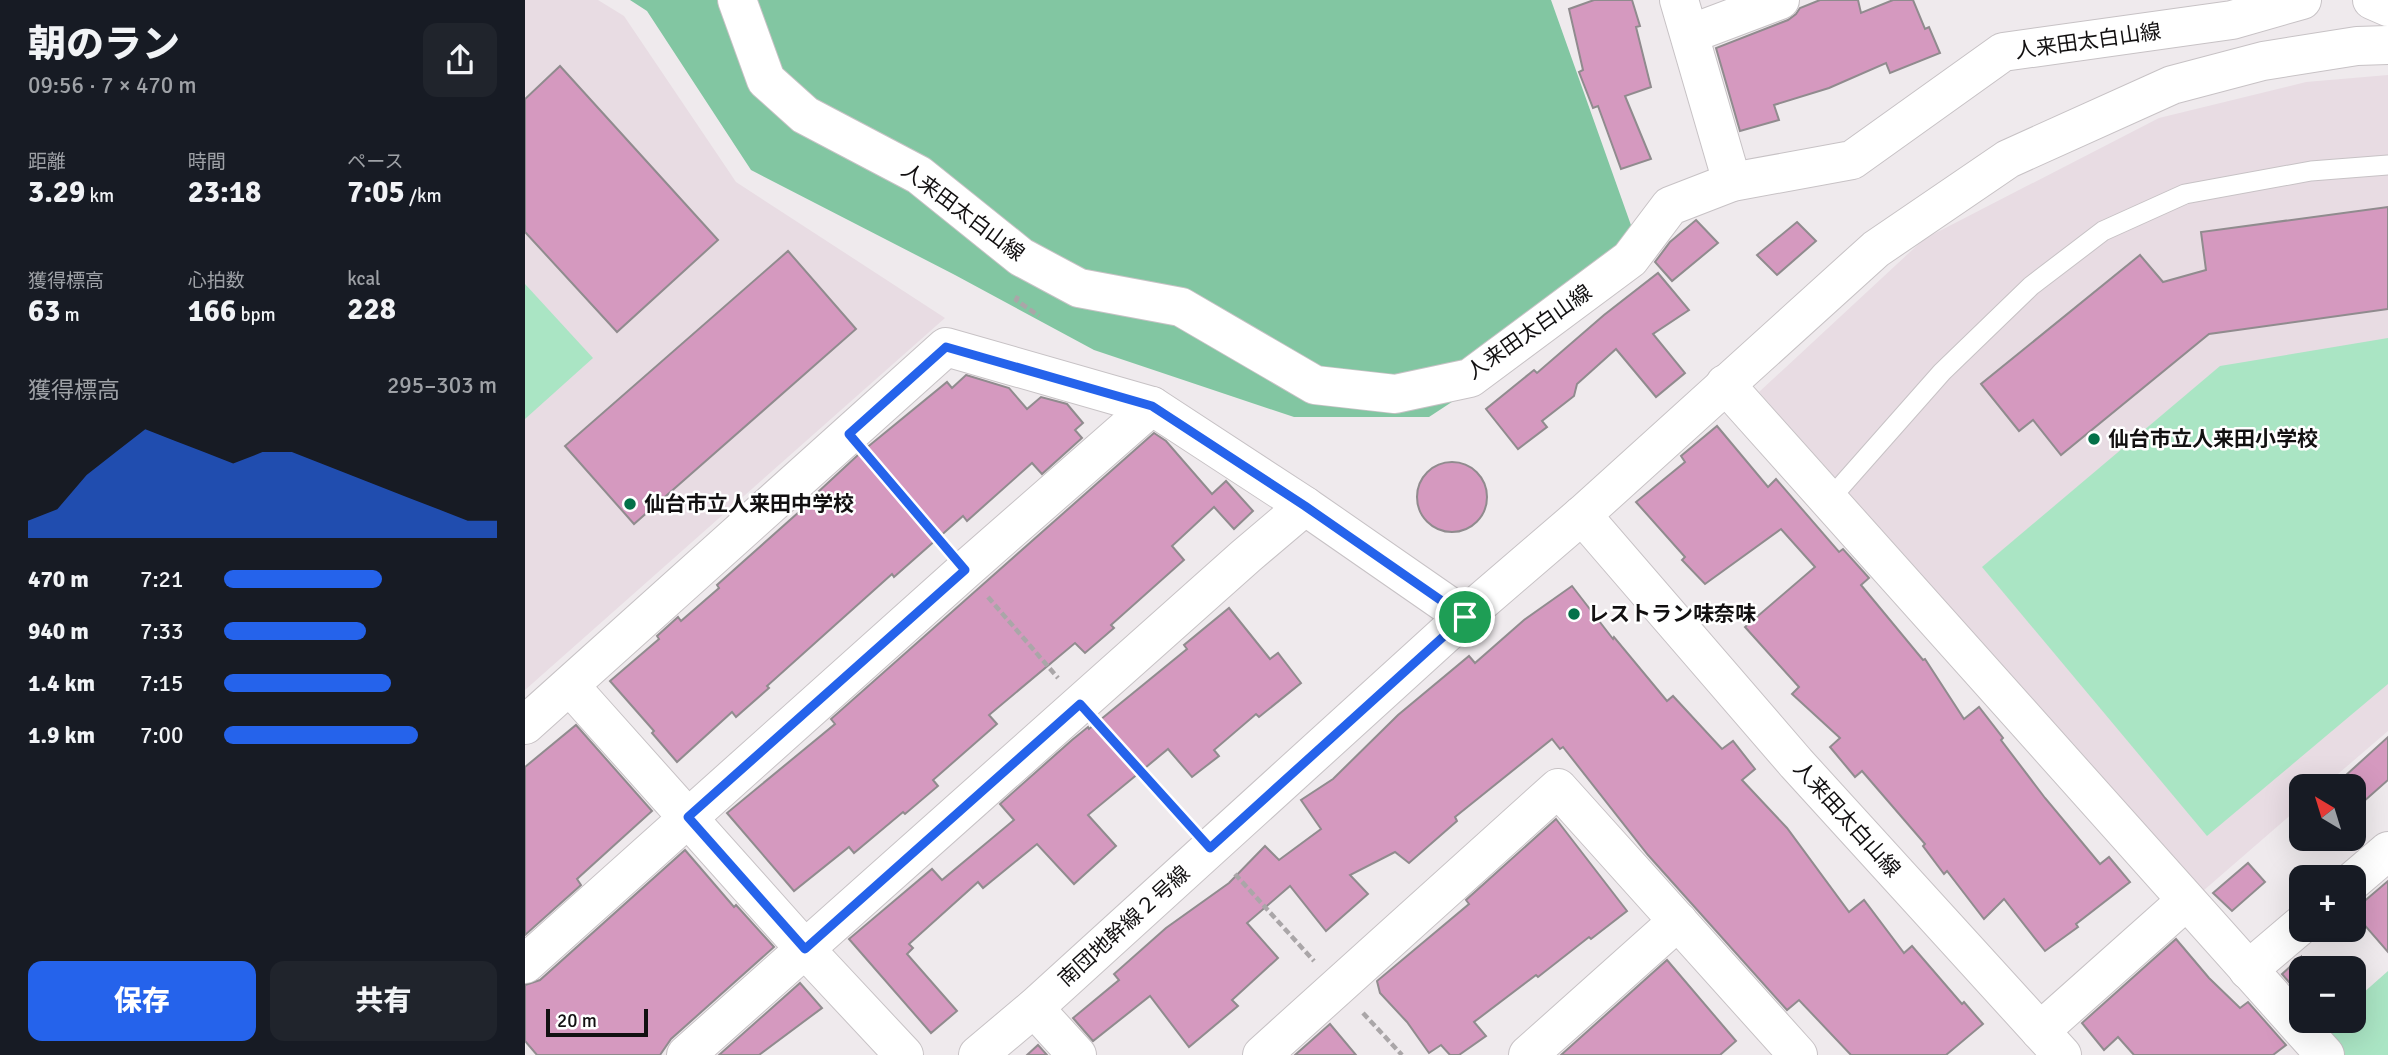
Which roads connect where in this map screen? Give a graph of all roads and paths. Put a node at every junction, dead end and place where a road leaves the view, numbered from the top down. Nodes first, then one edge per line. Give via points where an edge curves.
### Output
1 (737, 0) edge
2 (1780, 0) edge
3 (2302, 0) edge
4 (2372, 0) edge
5 (2388, 7) edge
6 (1685, 17) edge
7 (2388, 45) edge
8 (2388, 165) edge
9 (1732, 182) junction
10 (1725, 384) junction
11 (1152, 406) junction
12 (849, 434) junction
13 (1828, 501) junction
14 (1305, 506) junction
15 (1582, 515) junction
16 (965, 570) junction
17 (1465, 617) junction
18 (570, 686) junction
19 (1080, 704) junction
20 (525, 725) edge
21 (688, 817) junction
22 (1210, 848) junction
23 (2388, 851) edge
24 (2366, 870) edge
25 (2186, 901) junction
26 (1678, 921) junction
27 (2289, 935) edge
28 (805, 949) junction
29 (525, 964) edge
30 (2248, 970) junction
31 (1338, 986) junction
32 (1034, 1008) junction
33 (2051, 1043) edge
34 (686, 1055) edge
35 (904, 1055) edge
36 (978, 1055) edge
37 (1077, 1055) edge
38 (1262, 1055) edge
39 (1402, 1055) edge
40 (1528, 1055) edge
41 (1798, 1055) edge
42 (2325, 1055) edge

1 - 9 street, 人来田太白山線 via 766,80 805,114 919,175 1021,257 1079,288 1181,307 1315,385 1395,394 1470,378 1630,259 1670,206
2 - 6 street
3 - 9 street, 人来田太白山線 via 2232,20 2003,52 1852,160
4 - 5 street
6 - 9 street
7 - 10 street, 南団地幹線２号線 via 2263,61 2172,85 2008,159 1876,249
8 - 13 lane via 2311,171 2185,194 2103,231 2031,286 1941,372
10 - 13 street
10 - 15 street, 南団地幹線２号線
11 - 12 street via 946,347
11 - 14 street
11 - 16 street
12 - 16 path
12 - 18 street
13 - 25 street
14 - 17 street
14 - 19 street
15 - 17 street, 南団地幹線２号線
15 - 33 street, 人来田太白山線 via 1796,764
16 - 19 path
16 - 21 street
17 - 22 street, 南団地幹線２号線
18 - 20 street
18 - 21 street
19 - 22 path
19 - 28 street
21 - 28 street
21 - 29 street
22 - 31 path
22 - 32 street, 南団地幹線２号線
23 - 24 street
25 - 30 street
25 - 33 street
26 - 31 street via 1558,788
26 - 40 street
26 - 41 street
27 - 30 street
28 - 34 street
28 - 35 street
30 - 42 street
31 - 38 street
31 - 39 path
32 - 36 street, 南団地幹線２号線
32 - 37 street

